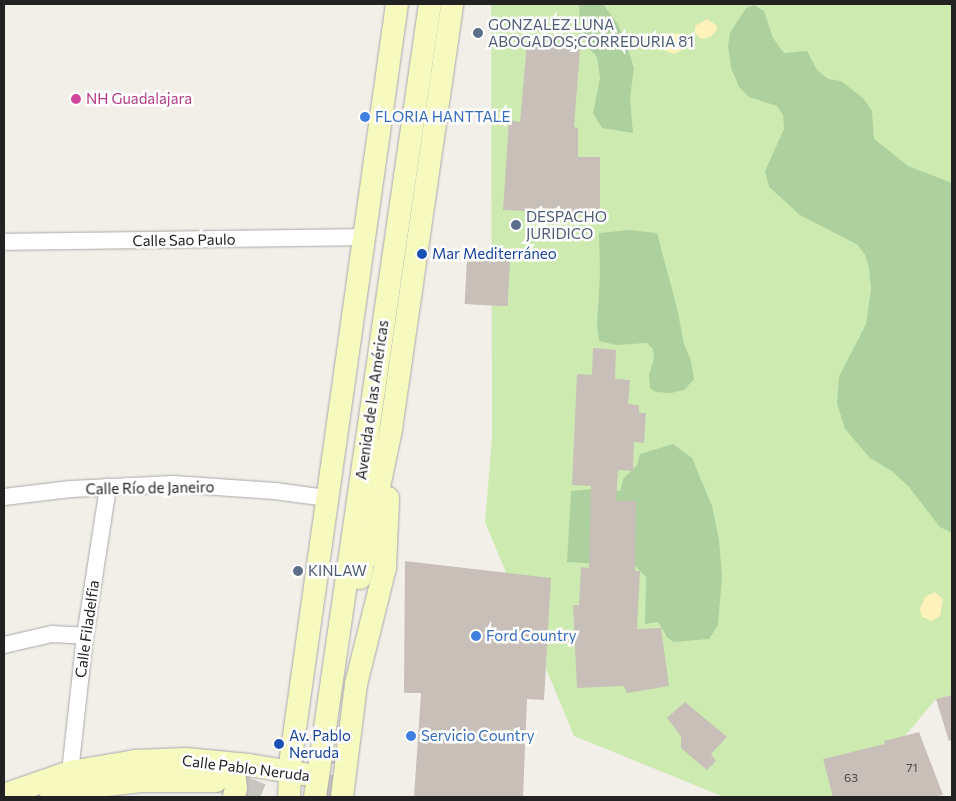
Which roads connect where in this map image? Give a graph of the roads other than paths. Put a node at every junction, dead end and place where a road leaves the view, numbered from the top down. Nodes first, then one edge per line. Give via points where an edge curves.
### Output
1 (397, 4) edge
2 (430, 4) edge
3 (452, 4) edge
4 (363, 237) junction
5 (4, 242) edge
6 (391, 429) junction
7 (108, 487) junction
8 (4, 498) edge
9 (326, 498) junction
10 (85, 636) junction
11 (4, 645) edge
12 (332, 754) tunnel mouth
13 (206, 761) junction
14 (70, 772) junction
15 (290, 772) junction
16 (216, 781) tunnel mouth
17 (316, 787) edge
18 (343, 789) edge
19 (4, 795) edge
20 (51, 797) edge
21 (234, 797) edge
22 (289, 797) edge

1 - 4 main road, Avenida de las Américas
2 - 17 main road, Avenida de las Américas
3 - 6 main road, Avenida de las Américas
4 - 5 street, Calle Sao Paulo
4 - 9 main road, Avenida de las Américas
6 - 12 main road, Avenida de las Américas via 351,620
6 - 18 main road, Avenida de las Américas via 384,568 356,684
7 - 8 street, Calle Río de Janeiro
7 - 9 street, Calle Río de Janeiro via 198,485
7 - 10 street, Calle Filadelfia
9 - 15 main road, Avenida de las Américas
10 - 11 street via 52,634
10 - 14 street, Calle Filadelfia
13 - 14 main road, Calle Pablo Neruda via 134,761
13 - 15 main road, Calle Pablo Neruda
13 - 21 main road via 235,780
14 - 19 main road, Calle Pablo Neruda
15 - 17 main road, Calle Pablo Neruda
15 - 22 main road, Avenida de las Américas
16 - 20 main road via 141,781 89,787
17 - 18 main road, Calle Pablo Neruda

